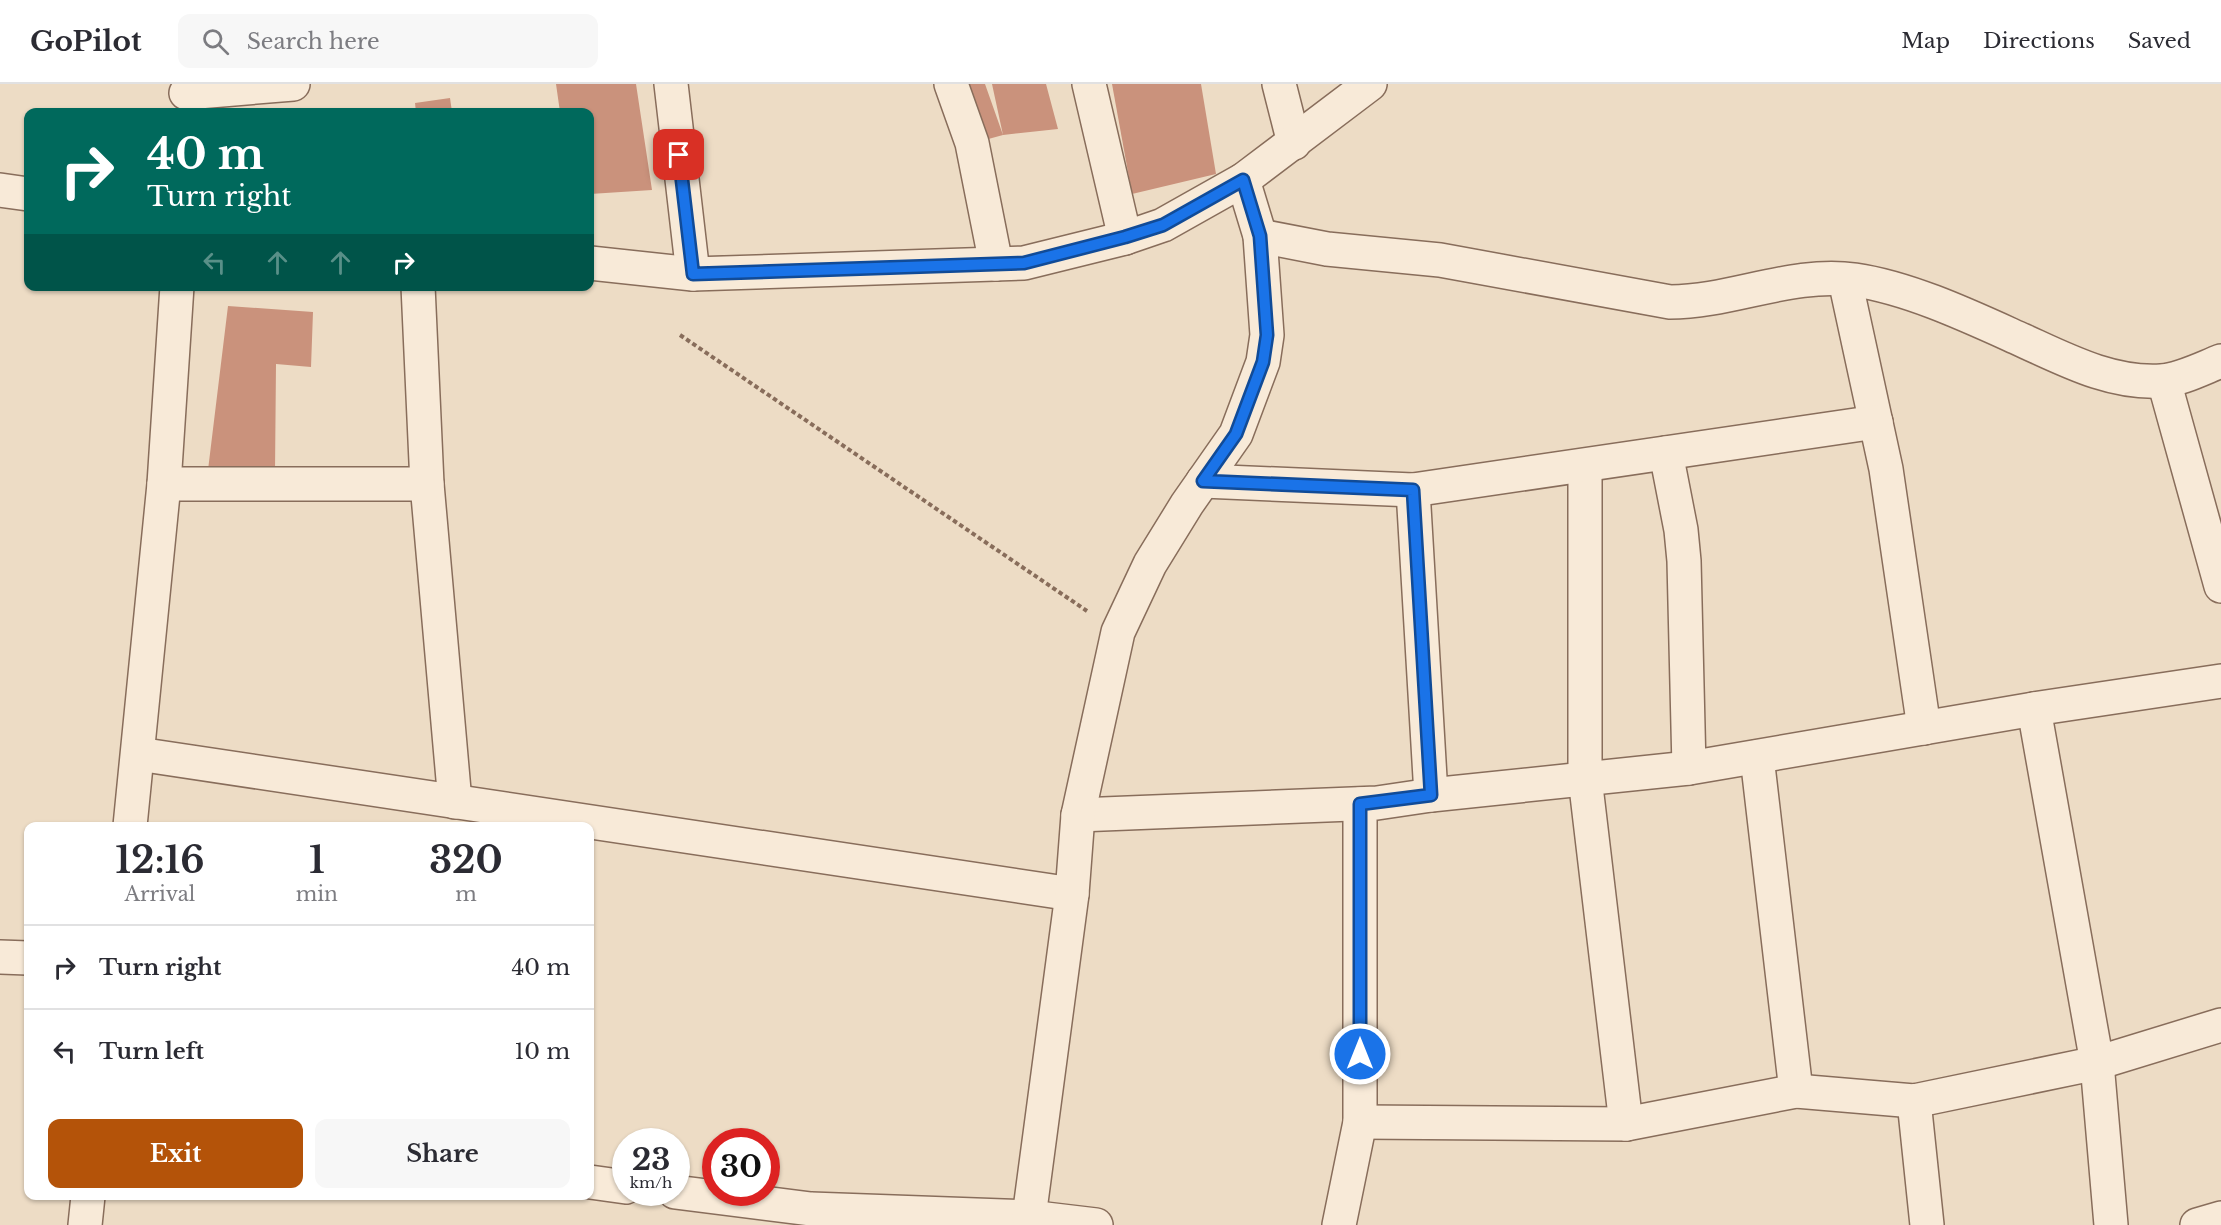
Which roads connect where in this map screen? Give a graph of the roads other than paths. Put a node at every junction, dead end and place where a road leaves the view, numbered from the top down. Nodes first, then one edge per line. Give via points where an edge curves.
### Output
1 (293, 84) edge
2 (671, 84) edge
3 (951, 84) edge
4 (1089, 84) edge
5 (1278, 84) edge
6 (1370, 84) edge
7 (186, 97) edge
8 (1294, 143) junction
9 (1243, 180) junction
10 (0, 190) edge
11 (24, 193) edge
12 (1260, 236) junction
13 (1125, 237) junction
14 (594, 262) edge
15 (996, 264) junction
16 (693, 274) junction
17 (1845, 280) junction
18 (177, 291) edge
19 (418, 291) edge
20 (2221, 361) edge
21 (2164, 381) junction
22 (1876, 422) junction
23 (1666, 453) junction
24 (1585, 466) junction
25 (1203, 481) junction
26 (427, 483) junction
27 (164, 484) junction
28 (1413, 490) junction
29 (2221, 586) edge
30 (2221, 681) edge
31 (2034, 709) junction
32 (1924, 728) junction
33 (138, 754) junction
34 (1757, 757) junction
35 (1689, 768) junction
36 (1585, 778) junction
37 (1431, 795) junction
38 (455, 802) junction
39 (1360, 804) junction
40 (1078, 815) junction
41 (130, 822) edge
42 (589, 822) edge
43 (594, 823) edge
44 (1072, 894) junction
45 (0, 957) edge
46 (24, 958) edge
47 (2221, 1025) edge
48 (2097, 1063) junction
49 (1796, 1091) junction
50 (1914, 1101) junction
51 (1360, 1122) junction
52 (1626, 1124) junction
53 (594, 1182) edge
54 (612, 1184) edge
55 (690, 1194) edge
56 (88, 1200) edge
57 (1029, 1217) junction
58 (2221, 1218) edge
59 (85, 1225) edge
60 (1096, 1225) edge
61 (1340, 1225) edge
62 (1927, 1225) edge
63 (2111, 1225) edge
64 (2197, 1225) edge

1 - 7 street
2 - 16 street
3 - 15 street via 972,143
4 - 13 street
5 - 8 street
6 - 8 street
8 - 9 street
9 - 12 street
9 - 13 street via 1163,225
10 - 11 street
12 - 17 street via 1327,249 1440,260 1670,302 1693,302 1817,278
12 - 25 street via 1267,335 1263,362 1236,434
13 - 15 street via 1024,263
14 - 16 street
15 - 16 street
17 - 21 street via 1892,289 1978,320 2086,369 2135,382
17 - 22 street
18 - 27 street
19 - 26 street
20 - 21 street
21 - 29 street
22 - 23 street
22 - 32 street
23 - 24 street
23 - 35 street via 1684,561
24 - 28 street
24 - 36 street
25 - 28 street
25 - 40 street via 1150,564 1118,632
26 - 27 street
26 - 38 street
27 - 33 street
28 - 37 street
30 - 31 street
31 - 32 street
31 - 48 street
32 - 34 street
33 - 38 street
33 - 41 street
34 - 35 street
34 - 49 street
35 - 36 street
36 - 37 street
36 - 52 street
37 - 39 street
38 - 42 street
39 - 40 street
39 - 51 street
40 - 44 street
43 - 44 street
44 - 57 street
45 - 46 street
47 - 48 street
48 - 50 street
48 - 63 street
49 - 50 street
49 - 52 street
50 - 62 street
51 - 52 street
51 - 61 street
53 - 54 street
55 - 57 street via 811,1209
56 - 59 street
57 - 60 street
58 - 64 street

